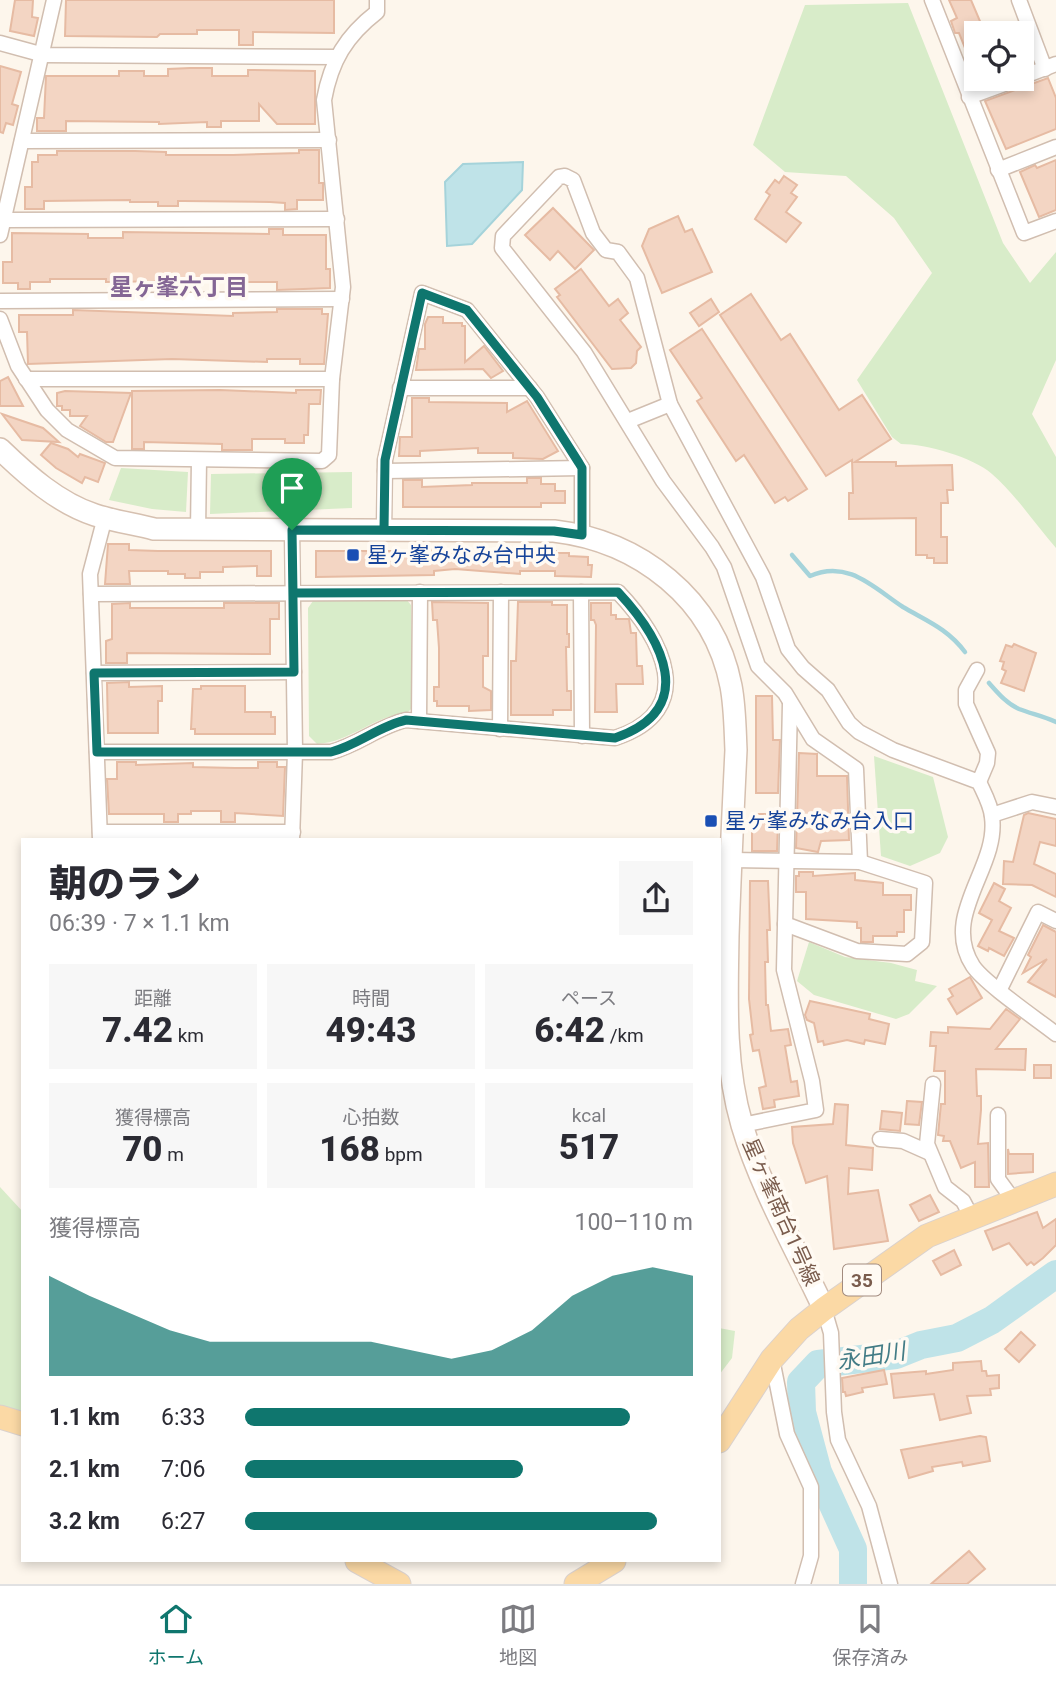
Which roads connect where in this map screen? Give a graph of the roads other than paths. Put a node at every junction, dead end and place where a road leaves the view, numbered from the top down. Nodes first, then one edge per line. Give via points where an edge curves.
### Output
1 (54, 0) edge
2 (377, 0) edge
3 (932, 0) edge
4 (1019, 0) edge
5 (0, 43) edge
6 (44, 55) junction
7 (336, 57) junction
8 (1050, 66) edge
9 (985, 91) edge
10 (969, 97) junction
11 (329, 140) junction
12 (22, 141) junction
13 (1056, 147) edge
14 (998, 170) junction
15 (337, 219) junction
16 (1056, 221) edge
17 (1, 228) edge
18 (342, 299) junction
19 (0, 301) edge
20 (0, 319) edge
21 (26, 379) junction
22 (332, 379) junction
23 (400, 388) junction
24 (530, 388) junction
25 (670, 404) junction
26 (628, 421) junction
27 (0, 449) edge
28 (200, 460) junction
29 (582, 468) junction
30 (385, 471) junction
31 (105, 517) junction
32 (292, 530) junction
33 (384, 530) junction
34 (198, 531) junction
35 (582, 535) junction
36 (501, 592) junction
37 (581, 592) junction
38 (293, 593) junction
39 (420, 593) junction
40 (91, 594) junction
41 (977, 670) dead end
42 (294, 672) junction
43 (94, 673) junction
44 (790, 702) junction
45 (419, 721) junction
46 (500, 729) junction
47 (582, 736) junction
48 (97, 752) junction
49 (295, 752) junction
50 (979, 782) junction
51 (1056, 807) edge
52 (992, 815) junction
53 (100, 836) edge
54 (292, 836) edge
55 (731, 860) junction
56 (787, 861) junction
57 (860, 862) junction
58 (1056, 921) edge
59 (785, 923) junction
60 (1000, 989) junction
61 (1056, 1033) edge
62 (933, 1084) dead end
63 (998, 1115) dead end
64 (742, 1125) junction
65 (880, 1139) dead end
66 (930, 1153) junction
67 (1056, 1184) edge
68 (1014, 1201) junction
69 (972, 1218) junction
70 (824, 1309) junction
71 (772, 1359) junction
72 (0, 1417) edge
73 (21, 1423) edge
74 (721, 1438) edge
75 (359, 1562) edge
76 (612, 1562) edge
77 (399, 1584) edge
78 (576, 1584) edge
79 (803, 1584) edge
80 (890, 1584) edge

1 - 6 street
2 - 7 street via 377,12 349,36
3 - 10 street
4 - 8 street
5 - 6 street
6 - 7 street
6 - 12 street
7 - 11 street via 324,100
9 - 10 street
10 - 14 street
11 - 12 street
11 - 15 street
12 - 17 street
13 - 14 street
14 - 16 street via 1024,233
15 - 17 street
15 - 18 street
18 - 19 street
18 - 22 street
20 - 21 street
21 - 22 street
21 - 28 street via 67,430 115,458
22 - 28 street via 329,456 322,461
23 - 24 street
23 - 24 street via 422,293 467,310
23 - 30 street
24 - 29 street
25 - 26 street
25 - 26 street via 637,278 618,252 606,250 593,233 573,180 559,177 503,236 502,248 584,352
25 - 50 street via 763,577 788,649 803,668 828,690 859,732 893,750
26 - 44 street via 663,481 724,567 758,666
27 - 31 street, 星ヶ峯南台1号線 via 45,488
28 - 34 street
29 - 30 street
29 - 35 street
30 - 33 street
31 - 34 street, 星ヶ峯南台1号線 via 154,529
31 - 40 street via 92,560
32 - 33 street, 星ヶ峯南台1号線
32 - 34 street, 星ヶ峯南台1号線
32 - 38 street
33 - 35 street, 星ヶ峯南台1号線
35 - 55 street, 星ヶ峯南台1号線 via 639,557 664,575 701,614 715,637 734,709
36 - 37 street
36 - 39 street
36 - 46 street
37 - 47 street
37 - 47 street via 618,592 645,624 666,672 666,690 651,718 615,738
38 - 39 street
38 - 40 street
38 - 42 street
39 - 45 street
40 - 43 street
41 - 50 street via 966,690 969,712 988,753
42 - 43 street
42 - 49 street
43 - 48 street
44 - 56 street
44 - 57 street via 813,739 856,769
45 - 46 street
45 - 49 street via 394,723 331,752
46 - 47 street
48 - 49 street
48 - 53 street
49 - 54 street
50 - 52 street
51 - 52 street via 1032,802
52 - 60 street via 986,857 965,914 965,941 973,965
53 - 54 street
55 - 56 street
55 - 64 street, 星ヶ峯南台1号線 via 728,1045
56 - 57 street
56 - 59 street
57 - 59 street via 925,884 922,942 907,954 857,951
58 - 60 street via 1038,912
59 - 64 street via 786,979 816,1110
60 - 61 street
62 - 66 street
63 - 68 street via 998,1179
64 - 70 street, 星ヶ峯南台1号線
65 - 66 street via 903,1141
66 - 69 street via 945,1186 963,1201
67 - 68 main road, 35
68 - 69 main road, 35
69 - 70 main road, 35 via 927,1236
70 - 71 main road, 35
70 - 80 street via 831,1333 838,1440 869,1506
71 - 74 main road, 35
71 - 79 street via 787,1434 811,1487 811,1556
72 - 73 main road
75 - 77 main road
76 - 78 main road

